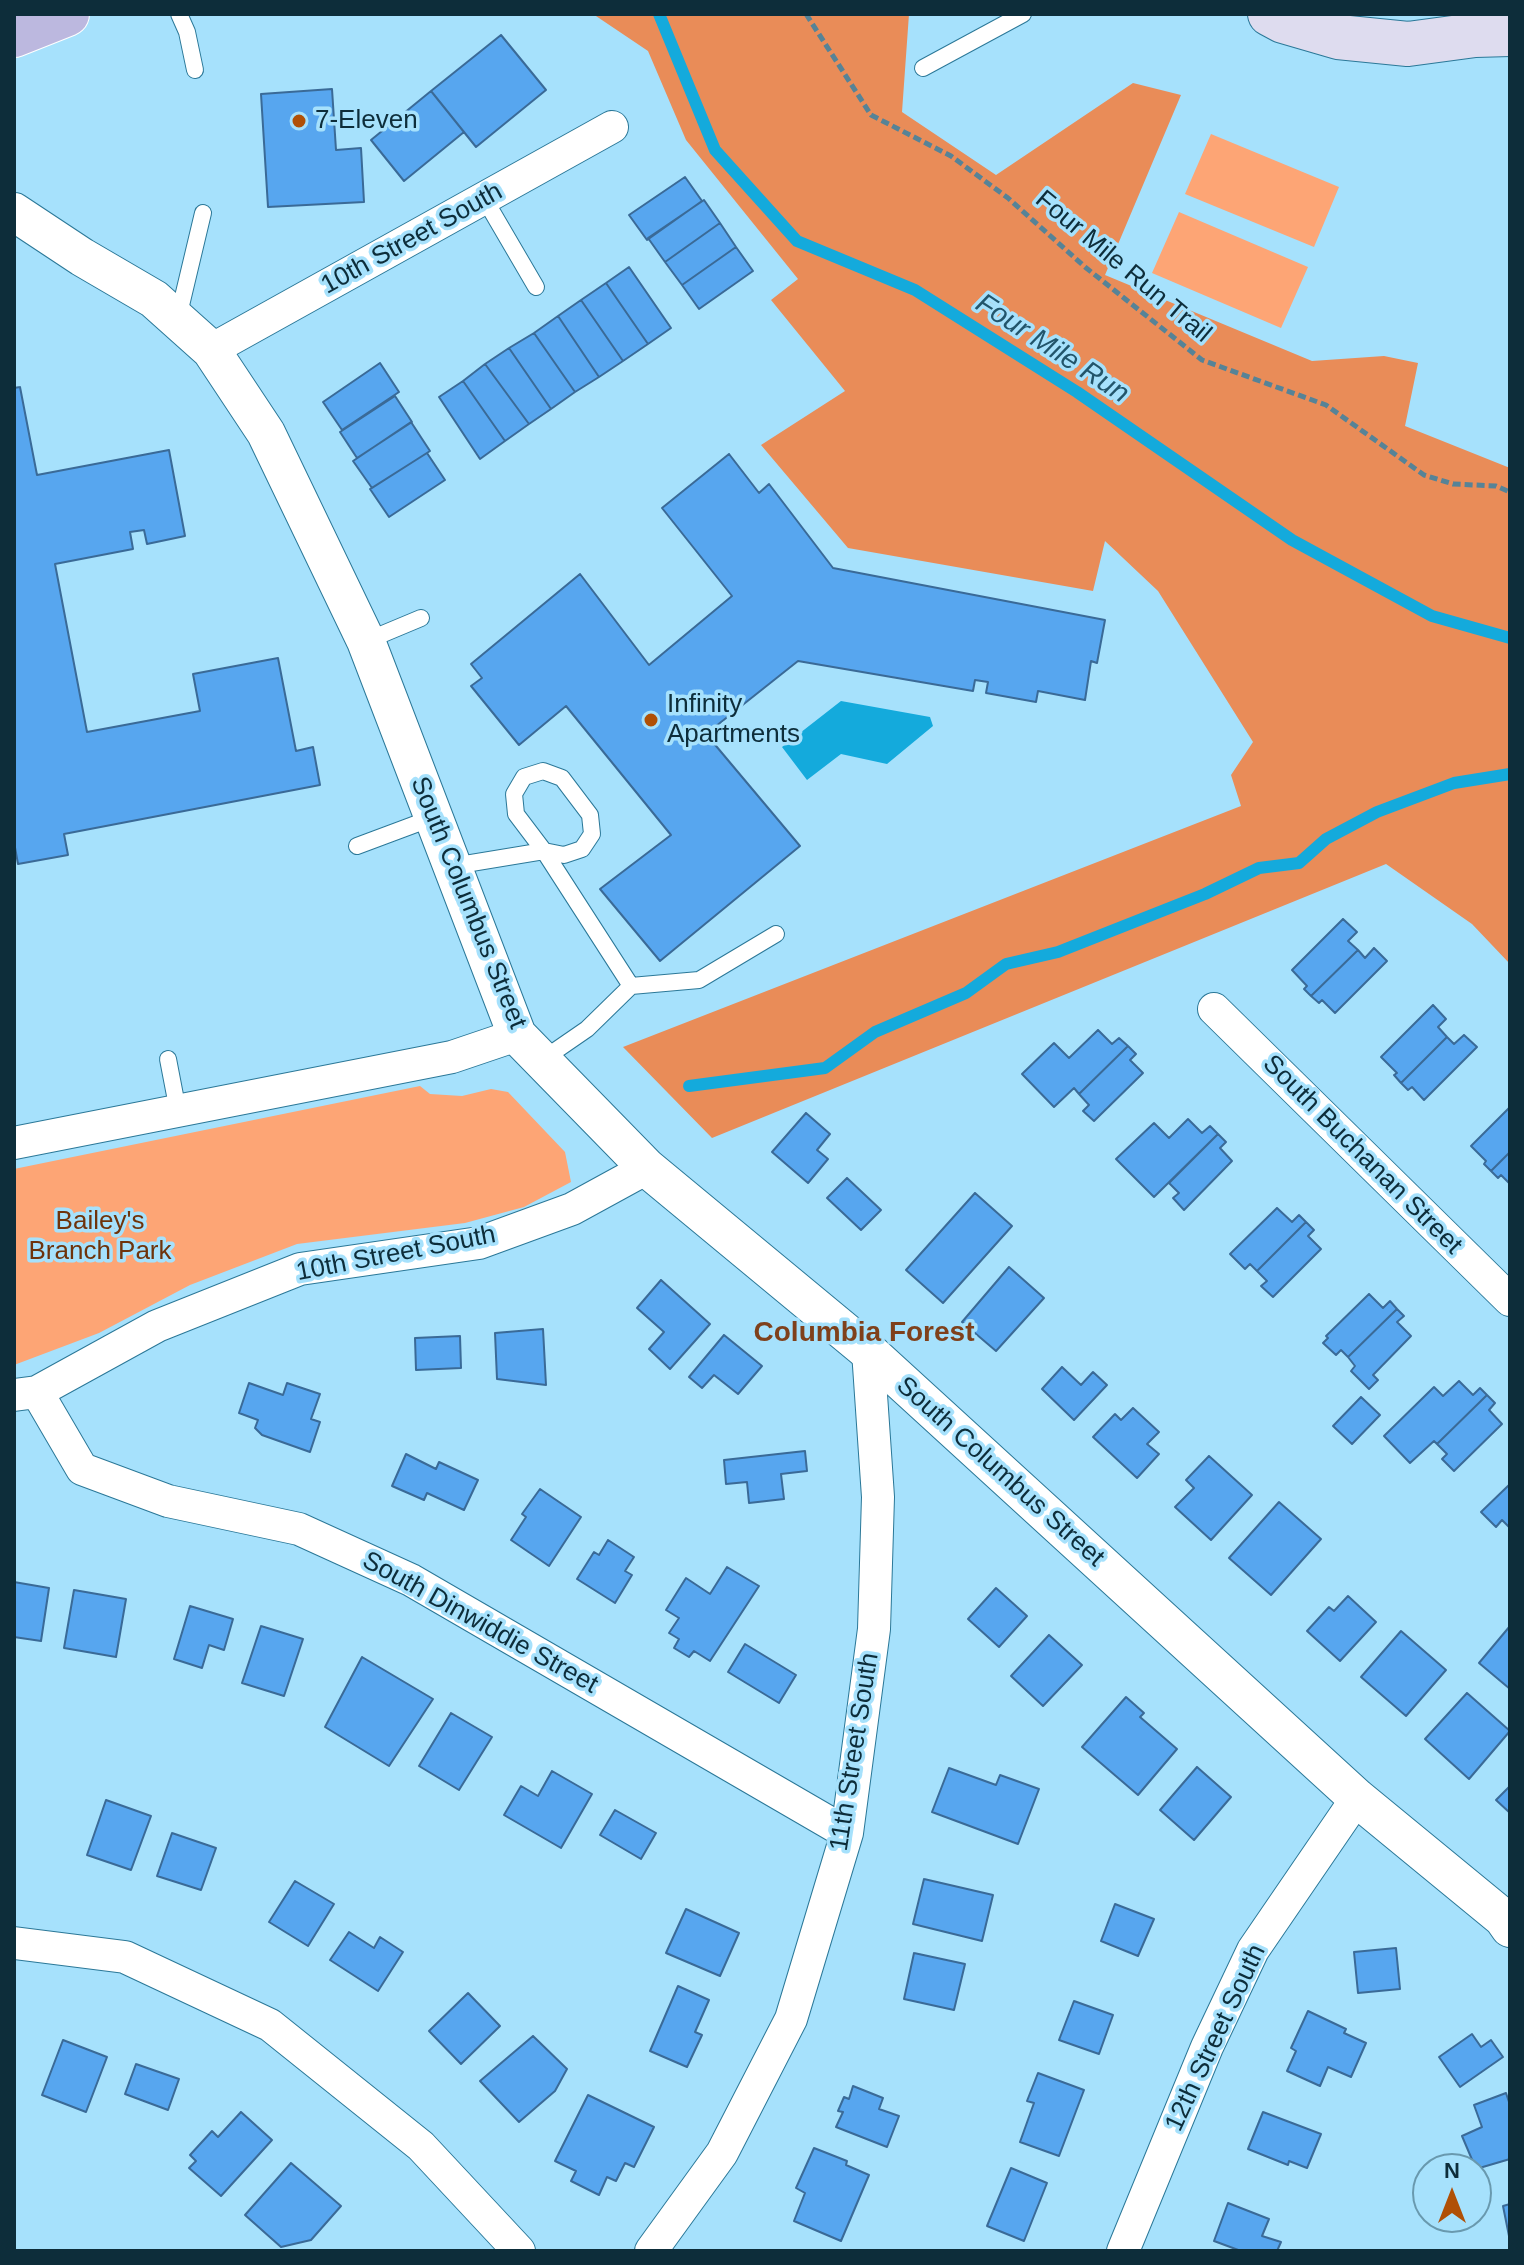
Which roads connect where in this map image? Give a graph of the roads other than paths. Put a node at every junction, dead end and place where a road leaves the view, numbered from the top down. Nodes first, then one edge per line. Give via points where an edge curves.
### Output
1 (67, 14) edge
2 (179, 14) edge
3 (1023, 14) edge
4 (1270, 14) edge
5 (1510, 34) edge
6 (14, 35) edge
7 (923, 68) dead end
8 (195, 70) dead end
9 (612, 127) dead end
10 (484, 198) junction
11 (14, 212) edge
12 (203, 213) dead end
13 (536, 287) dead end
14 (177, 320) junction
15 (211, 350) junction
16 (421, 618) dead end
17 (366, 641) junction
18 (432, 818) junction
19 (357, 846) dead end
20 (544, 851) junction
21 (453, 866) junction
22 (776, 934) dead end
23 (631, 986) junction
24 (1214, 1009) dead end
25 (529, 1047) junction
26 (168, 1059) dead end
27 (178, 1111) junction
28 (14, 1143) edge
29 (647, 1168) junction
30 (1510, 1300) edge
31 (868, 1351) junction
32 (25, 1394) edge
33 (1357, 1798) junction
34 (847, 1833) junction
35 (1510, 1928) edge
36 (14, 1943) edge
37 (519, 2251) edge
38 (651, 2251) edge
39 (1123, 2251) edge

1 - 6 main road
2 - 8 lane
3 - 7 lane
4 - 5 main road via 1338,37 1408,44
9 - 10 street, 10th Street South
10 - 13 lane
10 - 15 street, 10th Street South
11 - 14 street, South Columbus Street via 154,299
12 - 14 lane
14 - 15 street, South Columbus Street
15 - 17 street, South Columbus Street via 266,433
16 - 17 lane
17 - 18 street, South Columbus Street
18 - 19 lane
18 - 21 street, South Columbus Street
20 - 20 lane via 564,855 582,849 592,834 590,815 562,778 543,771 524,777 514,794 516,814
20 - 21 lane
20 - 23 lane
21 - 25 street, South Columbus Street
22 - 23 lane via 699,980
23 - 25 lane via 587,1029
24 - 30 street, South Buchanan Street
25 - 27 street
25 - 29 street, South Columbus Street
26 - 27 lane
27 - 28 street
29 - 31 street, South Columbus Street
29 - 32 street, 10th Street South via 572,1209 479,1243 300,1269 157,1326
31 - 33 street, South Columbus Street
31 - 34 street, 11th Street South via 878,1497 874,1629
32 - 34 street, South Dinwiddie Street via 82,1469 168,1501 299,1529 411,1580
33 - 35 street, South Columbus Street
33 - 39 street, 12th Street South via 1253,1950
34 - 38 street, 11th Street South via 791,2019 722,2153
36 - 37 street via 125,1957 270,2025 421,2146

